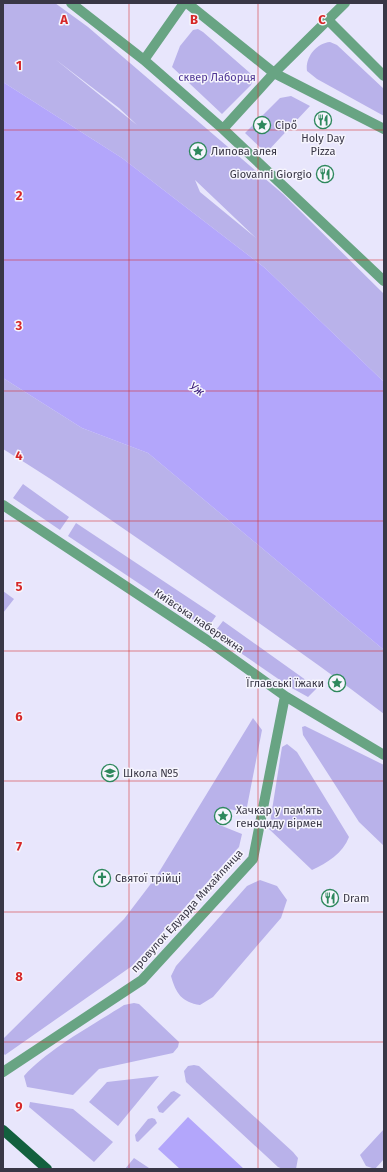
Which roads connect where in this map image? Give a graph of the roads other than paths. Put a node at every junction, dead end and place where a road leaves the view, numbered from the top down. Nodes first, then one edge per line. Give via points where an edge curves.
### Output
1 (71, 3) edge
2 (184, 3) edge
3 (187, 3) edge
4 (346, 3) edge
5 (328, 20) junction
6 (144, 60) junction
7 (274, 73) junction
8 (384, 76) edge
9 (223, 128) junction
10 (384, 129) edge
11 (384, 281) edge
12 (3, 505) edge
13 (285, 696) junction
14 (384, 755) edge
15 (3, 1072) edge
16 (3, 1130) edge
17 (47, 1169) edge

1 - 6 street
2 - 6 street
3 - 7 street
4 - 5 street
5 - 7 street
5 - 8 street
6 - 9 street
7 - 9 street
7 - 10 street
9 - 11 street
12 - 13 street, Київська набережна via 207,640
13 - 14 street, Київська набережна
13 - 15 street, провулок Едуарда Михайлянца via 253,858 142,980
16 - 17 main road

